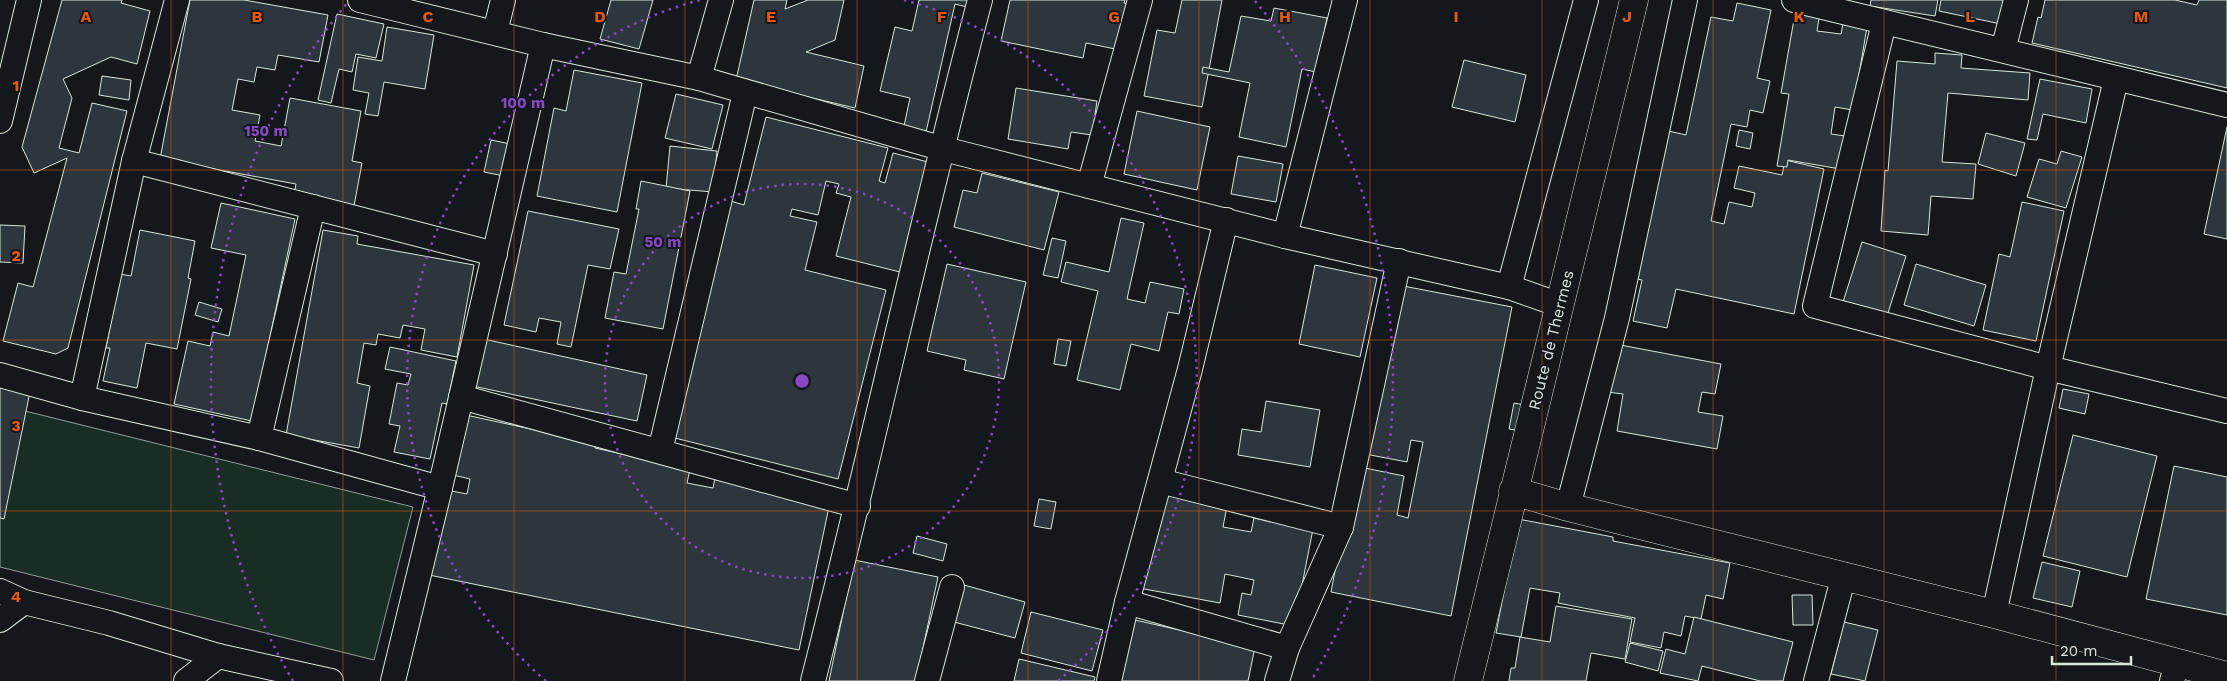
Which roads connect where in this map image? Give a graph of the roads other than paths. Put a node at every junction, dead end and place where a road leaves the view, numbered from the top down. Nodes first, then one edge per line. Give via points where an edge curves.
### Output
1 (29, 0) edge
2 (177, 0) edge
3 (360, 0) edge
4 (503, 0) edge
5 (721, 0) edge
6 (980, 0) edge
7 (1140, 0) edge
8 (1345, 0) edge
9 (1586, 0) edge
10 (1634, 0) edge
11 (1685, 0) edge
12 (1794, 0) edge
13 (2016, 0) edge
14 (1857, 7) edge
15 (1884, 23) junction
16 (495, 32) junction
17 (543, 45) junction
18 (2003, 50) junction
19 (699, 78) junction
20 (2116, 79) junction
21 (745, 93) junction
22 (2227, 105) edge
23 (0, 121) edge
24 (940, 148) junction
25 (134, 161) junction
26 (1089, 186) junction
27 (313, 207) junction
28 (1226, 220) junction
29 (1285, 236) junction
30 (495, 254) junction
31 (1400, 261) junction
32 (1510, 287) junction
33 (1560, 305) junction
34 (2048, 368) junction
35 (0, 375) edge
36 (461, 396) junction
37 (82, 398) junction
38 (2227, 411) edge
39 (260, 438) junction
40 (660, 451) junction
41 (1160, 481) junction
42 (440, 488) junction
43 (1513, 491) junction
44 (858, 506) junction
45 (1568, 507) junction
46 (1341, 527) junction
47 (1844, 575) junction
48 (952, 587) dead end
49 (0, 591) edge
50 (24, 602) junction
51 (1127, 602) junction
52 (1994, 614) junction
53 (0, 620) edge
54 (1287, 648) junction
55 (218, 656) junction
56 (2174, 672) edge
57 (2227, 676) edge
58 (186, 681) edge
59 (331, 681) edge
60 (393, 681) edge
61 (813, 681) edge
62 (927, 681) edge
63 (1109, 681) edge
64 (1277, 681) edge
65 (1468, 681) edge
66 (1816, 681) edge

1 - 23 street
2 - 25 street
3 - 16 street
4 - 16 street
5 - 19 street
6 - 24 street
7 - 26 street
8 - 29 street
9 - 32 street
10 - 33 main road, Route de Thermes
11 - 45 street via 1617,318
12 - 14 street
13 - 18 street
14 - 15 street
15 - 18 street
15 - 34 street via 1815,306
16 - 17 street
17 - 19 street
17 - 30 street
18 - 20 street
19 - 21 street
20 - 22 street
20 - 34 street
21 - 24 street
21 - 40 street
24 - 26 street
24 - 44 street
25 - 27 street
25 - 37 street
26 - 28 street
27 - 30 street
27 - 39 street
28 - 29 street
28 - 41 street
29 - 31 street
30 - 36 street
31 - 32 street
31 - 46 street
32 - 33 street
33 - 43 main road, Route de Thermes
34 - 38 street
34 - 52 street
35 - 37 street
36 - 40 street
36 - 42 street
37 - 39 street
39 - 42 street
40 - 44 street
41 - 46 street
41 - 51 street
42 - 60 street
43 - 45 main road
43 - 65 main road, Route de Thermes
44 - 61 street
45 - 47 main road
46 - 54 street
47 - 52 main road
47 - 66 street
48 - 62 street
49 - 50 street
50 - 53 street
50 - 55 street via 109,623
51 - 54 street
51 - 63 street
52 - 56 main road
54 - 64 street
55 - 58 street
55 - 59 street
56 - 57 main road

